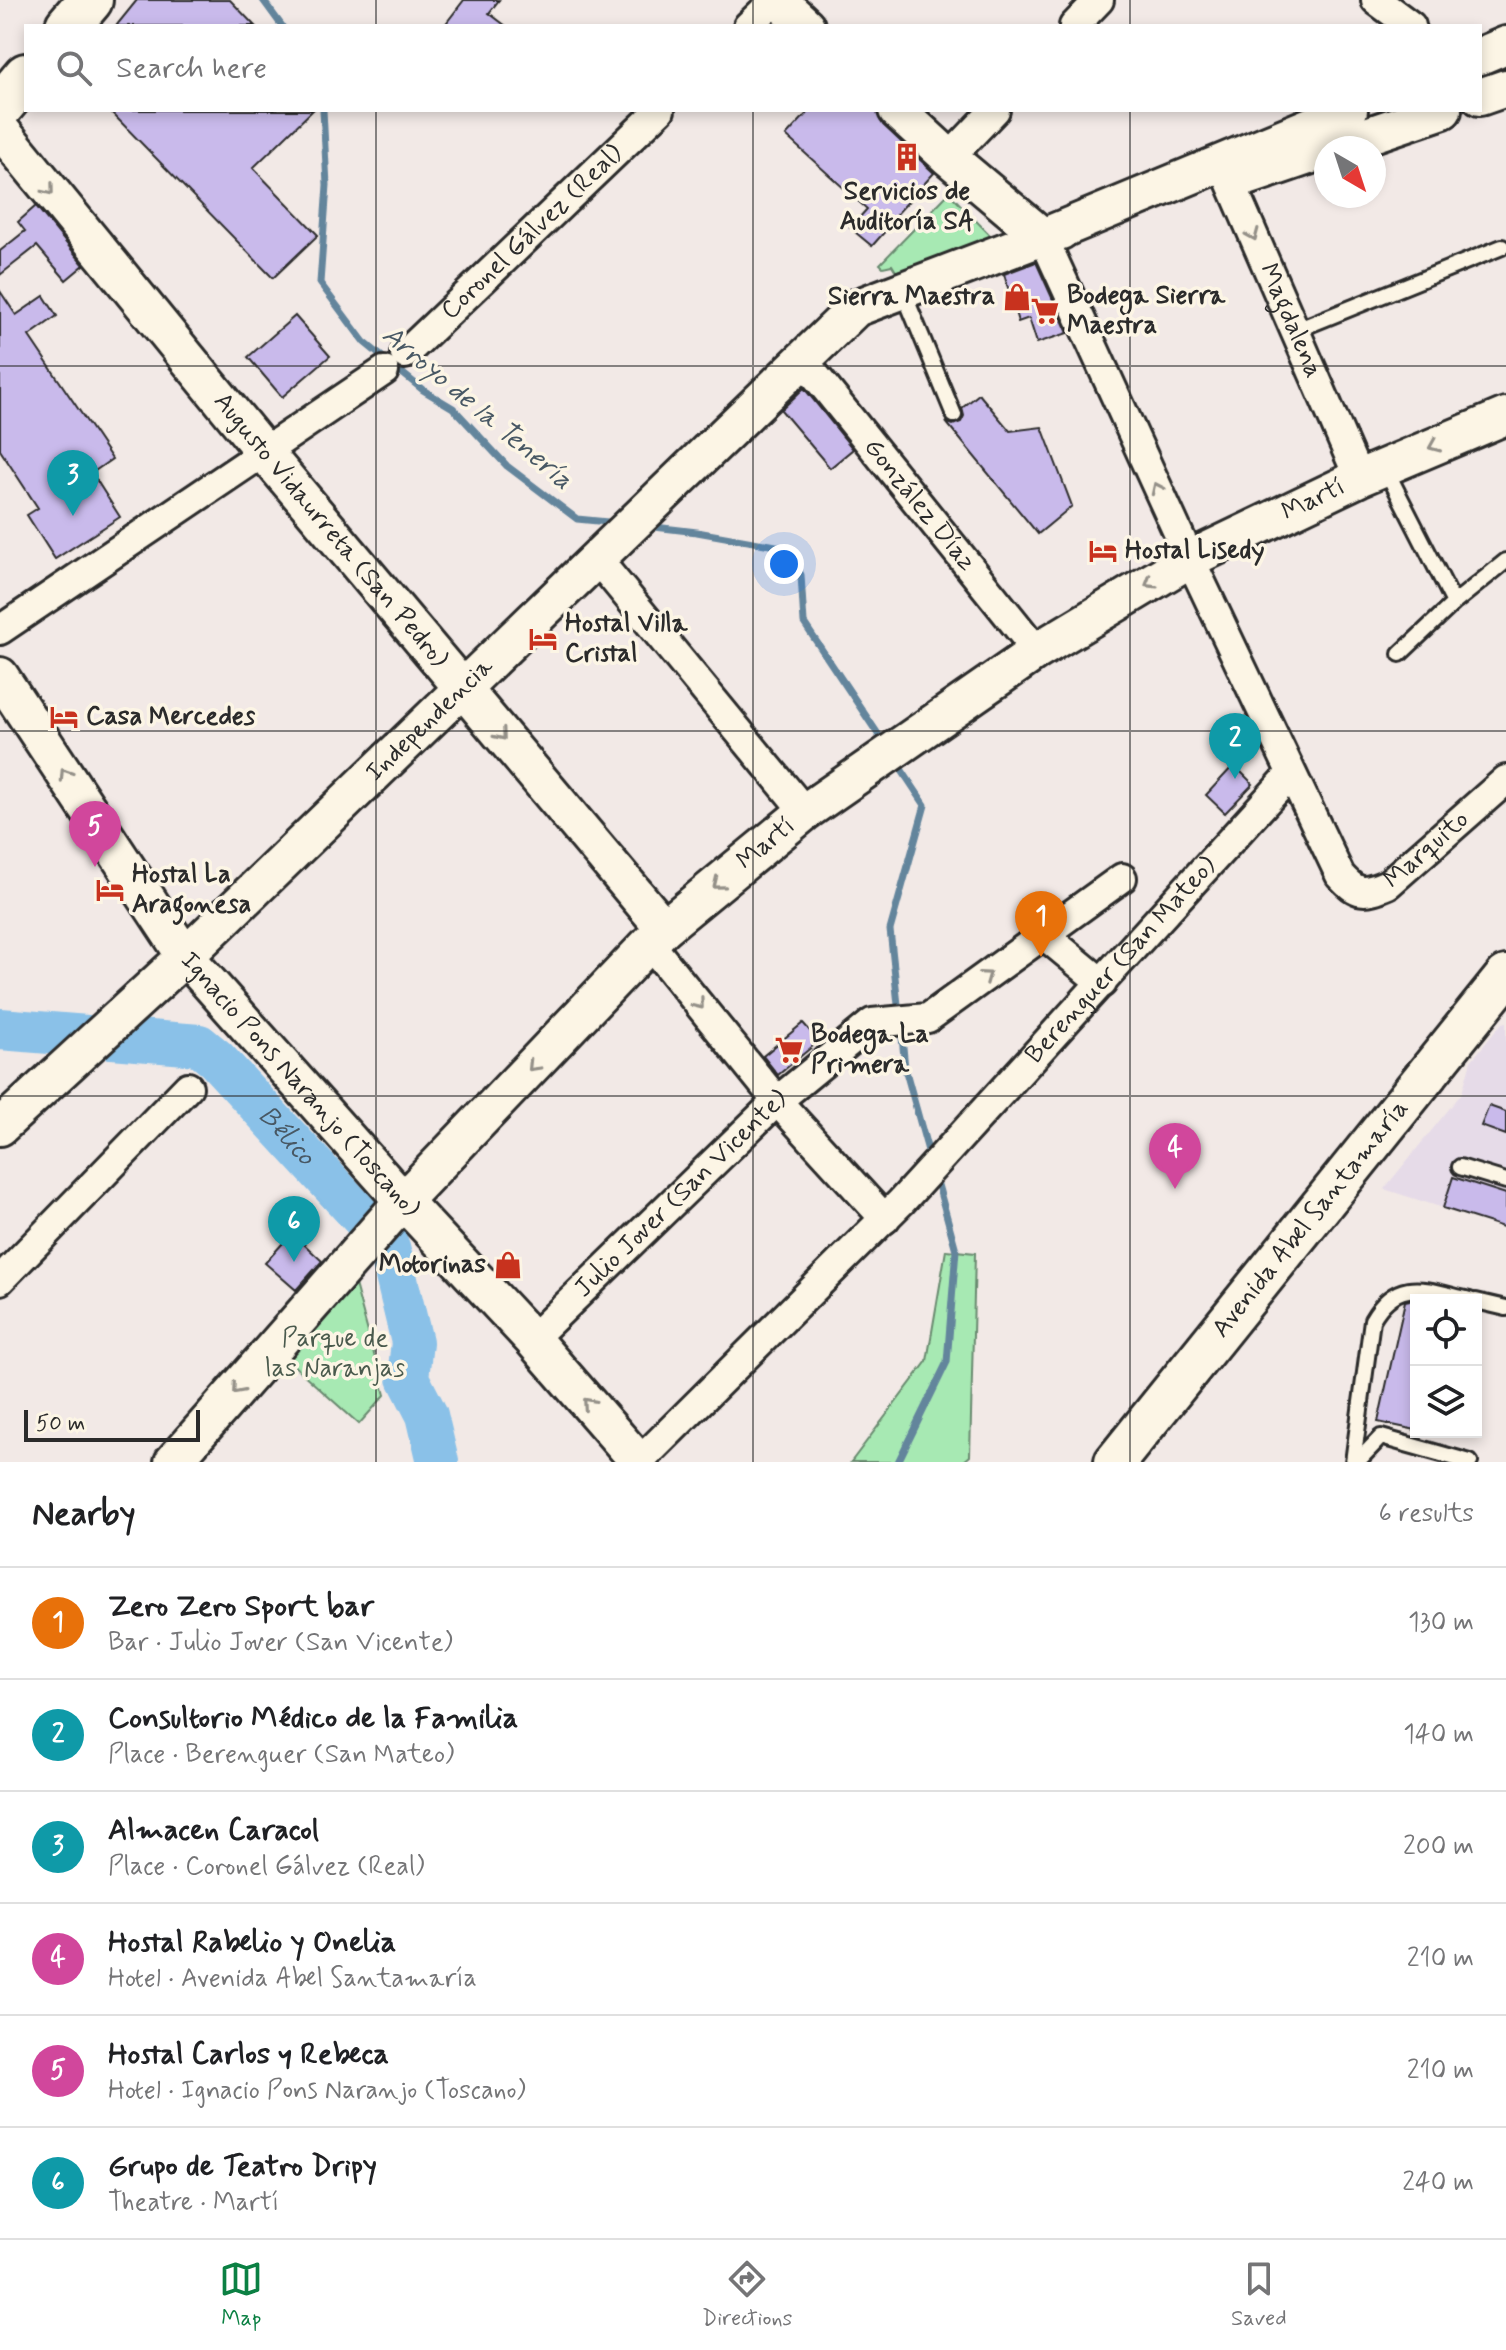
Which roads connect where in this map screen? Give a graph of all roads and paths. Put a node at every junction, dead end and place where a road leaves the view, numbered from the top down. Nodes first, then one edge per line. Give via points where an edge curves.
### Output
1 (90, 0) edge
2 (777, 0) edge
3 (1099, 0) edge
4 (1376, 0) edge
5 (70, 24) edge
6 (750, 24) edge
7 (804, 24) edge
8 (1076, 24) edge
9 (1408, 24) edge
10 (1506, 45) edge
11 (1482, 55) edge
12 (24, 78) edge
13 (1506, 88) edge
14 (1482, 96) edge
15 (0, 107) edge
16 (658, 112) edge
17 (899, 112) edge
18 (993, 112) edge
19 (1345, 112) edge
20 (1437, 112) edge
21 (0, 129) edge
22 (1366, 136) edge
23 (1314, 152) edge
24 (949, 158) junction
25 (1226, 173) junction
26 (1043, 237) junction
27 (1502, 247) dead end
28 (902, 289) junction
29 (1294, 331) junction
30 (803, 360) junction
31 (954, 415) dead end
32 (1506, 416) edge
33 (264, 452) junction
34 (1372, 473) junction
35 (605, 551) junction
36 (1190, 559) junction
37 (1506, 561) edge
38 (1454, 603) junction
39 (0, 630) edge
40 (1037, 651) junction
41 (1400, 654) dead end
42 (0, 676) edge
43 (463, 689) junction
44 (1291, 774) junction
45 (1506, 780) edge
46 (805, 812) junction
47 (1122, 878) dead end
48 (1044, 935) junction
49 (657, 936) junction
50 (179, 962) junction
51 (1506, 976) edge
52 (1102, 983) junction
53 (188, 1087) dead end
54 (777, 1101) junction
55 (0, 1127) edge
56 (1460, 1167) dead end
57 (1506, 1181) edge
58 (398, 1207) junction
59 (893, 1210) junction
60 (0, 1280) edge
61 (1442, 1294) edge
62 (1482, 1303) edge
63 (1506, 1308) edge
64 (532, 1339) junction
65 (173, 1462) edge
66 (639, 1462) edge
67 (1115, 1462) edge
68 (1355, 1462) edge
69 (1470, 1462) edge

1 - 5 main road
2 - 6 street
2 - 7 street
3 - 8 street
4 - 9 street
10 - 11 street
12 - 15 main road
13 - 14 street
16 - 33 street, Coronel Gálvez (Real) via 395,363
17 - 24 street
18 - 24 street
19 - 25 street
20 - 22 street
21 -> 33 street, Augusto Vidaurreta (San Pedro)
23 - 25 street
24 - 26 street
25 - 26 street
25 -> 29 street, Magdalena
26 - 28 street
36 -> 26 street
27 - 29 lane
28 - 30 street, Independencia via 856,308
28 - 31 lane
29 - 34 street, Magdalena
30 - 35 street, Independencia
30 - 40 street, González Díaz
32 -> 34 street, Martí
33 - 39 street, Coronel Gálvez (Real)
33 - 43 street, Augusto Vidaurreta (San Pedro)
34 - 36 street, Martí
34 - 38 lane
35 - 43 street, Independencia
35 - 46 street
36 -> 40 street, Martí
36 - 44 street
37 - 38 lane
38 - 41 lane
40 - 46 street, Martí
50 -> 42 street, Ignacio Pons Naranjo (Toscano)
43 -> 49 street, Augusto Vidaurreta (San Pedro)
43 - 50 street, Independencia
44 - 45 street, Marquito via 1340,875 1353,889 1368,892 1388,884
44 - 52 street, Berenguer (San Mateo)
46 -> 49 street, Martí
47 - 48 street
48 - 52 street
54 -> 48 street, Julio Jover (San Vicente) via 872,1023 928,1018
49 -> 54 street, Augusto Vidaurreta (San Pedro)
49 -> 58 street, Martí
50 - 55 street, Independencia
50 - 58 street, Ignacio Pons Naranjo (Toscano)
51 - 67 main road, Avenida Abel Santamaría via 1484,1016
52 - 59 street, Berenguer (San Mateo)
53 - 60 street
54 - 59 street, Augusto Vidaurreta (San Pedro)
54 - 64 street, Julio Jover (San Vicente)
56 - 57 lane
58 - 64 street, Ignacio Pons Naranjo (Toscano)
58 -> 65 street, Martí
59 - 66 street
61 - 68 lane via 1410,1287 1380,1305 1372,1320
62 - 63 lane
66 -> 64 street, Ignacio Pons Naranjo (Toscano)
68 - 69 lane via 1381,1437

